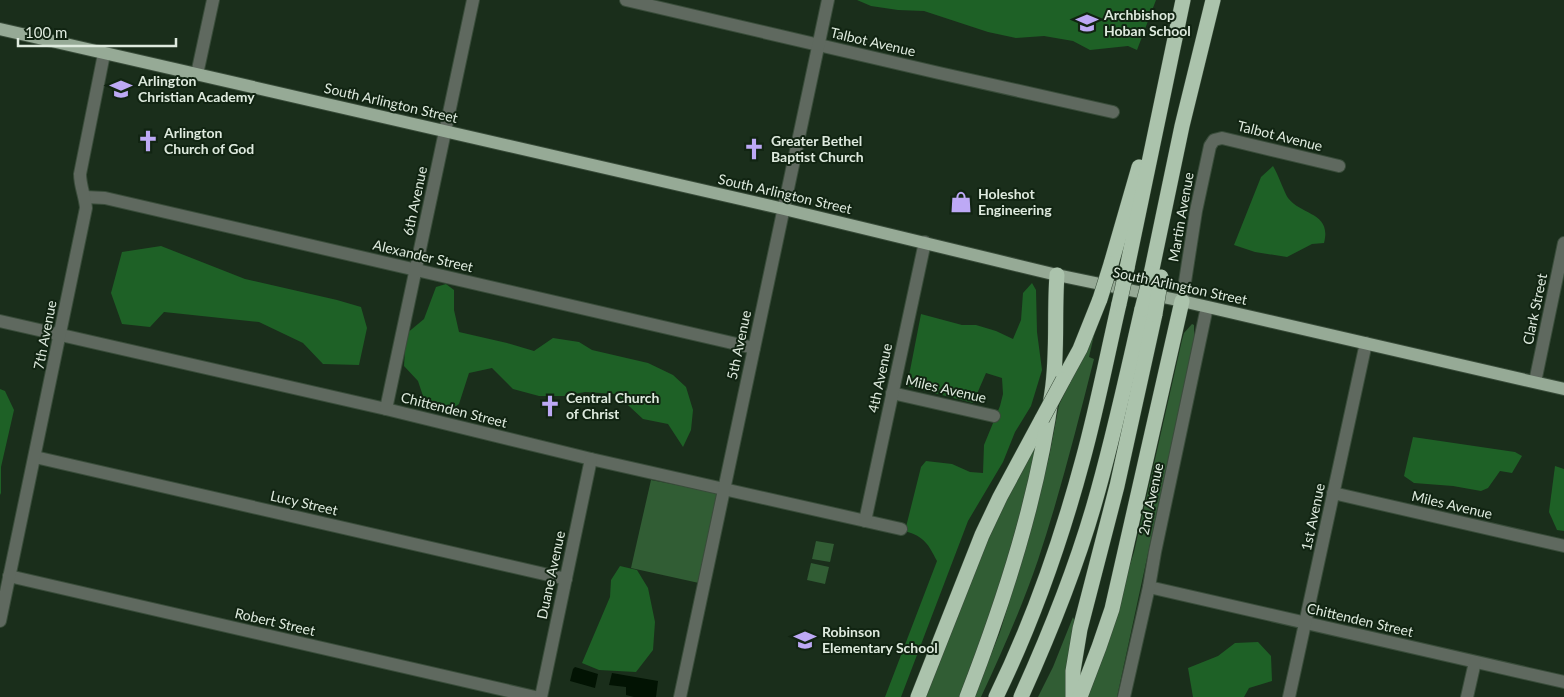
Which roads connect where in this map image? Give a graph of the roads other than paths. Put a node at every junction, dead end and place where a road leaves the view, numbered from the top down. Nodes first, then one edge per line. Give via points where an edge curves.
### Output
1 (213, 0) edge
2 (472, 0) edge
3 (626, 0) edge
4 (828, 0) edge
5 (1183, 0) edge
6 (1213, 0) edge
7 (0, 29) edge
8 (818, 45) junction
9 (104, 54) junction
10 (1171, 55) junction
11 (197, 74) junction
12 (1113, 112) dead end
13 (445, 130) junction
14 (1214, 140) joint
15 (1339, 166) dead end
16 (85, 196) junction
17 (784, 209) junction
18 (925, 242) junction
19 (1564, 243) edge
20 (415, 270) junction
21 (1057, 275) junction
22 (1182, 301) junction
23 (1207, 307) junction
24 (1148, 312) junction
25 (0, 320) edge
26 (60, 335) junction
27 (1366, 343) junction
28 (754, 348) junction
29 (1535, 382) junction
30 (1564, 388) edge
31 (892, 393) junction
32 (386, 409) junction
33 (994, 416) dead end
34 (35, 457) junction
35 (591, 459) junction
36 (724, 489) junction
37 (1333, 493) junction
38 (865, 521) junction
39 (901, 529) dead end
40 (1564, 546) edge
41 (9, 576) junction
42 (566, 579) junction
43 (1149, 587) junction
44 (0, 621) edge
45 (1305, 623) junction
46 (1475, 662) junction
47 (1564, 682) edge
48 (1075, 695) edge
49 (535, 697) edge
50 (541, 697) edge
51 (680, 697) edge
52 (918, 697) edge
53 (967, 697) edge
54 (996, 697) edge
55 (1021, 697) edge
56 (1124, 697) edge
57 (1289, 697) edge
58 (1467, 697) edge

1 - 11 street
2 - 13 street, 6th Avenue
3 - 8 street, Talbot Avenue
4 - 8 street, 5th Avenue
5 - 10 highway
6 - 24 highway, bridge via 1182,126
7 - 9 main road, South Arlington Street
8 - 12 street, Talbot Avenue
8 - 17 street, 5th Avenue
9 - 11 main road, South Arlington Street
9 - 16 street, 7th Avenue via 80,174
10 - 52 highway, bridge via 1100,299 1080,349 982,535
10 - 54 highway, bridge via 1084,458 1034,610
11 - 13 main road, South Arlington Street
13 - 17 main road, South Arlington Street
13 - 20 street, 6th Avenue
14 - 15 street, Talbot Avenue via 1222,138
14 - 22 street, Martin Avenue via 1196,211
16 - 20 street, Alexander Street
16 - 26 street, 7th Avenue via 86,208
17 - 18 main road, South Arlington Street
17 - 28 street, 5th Avenue
18 - 21 main road, South Arlington Street
18 - 31 street, 4th Avenue
19 - 29 street, Clark Street
20 - 28 street, Alexander Street
20 - 32 street, 6th Avenue
21 - 22 main road, South Arlington Street
21 - 53 highway via 1056,353 1044,446 1016,558
22 - 23 main road, South Arlington Street
22 - 48 highway via 1112,609 1091,672
23 - 27 main road, South Arlington Street
23 - 43 street, 2nd Avenue
24 - 48 highway via 1117,486 1080,629 1073,671
24 - 55 highway via 1094,507 1059,608
25 - 26 street, Chittenden Street
26 - 32 street, Chittenden Street
26 - 34 street, 7th Avenue
27 - 29 main road, South Arlington Street
27 - 37 street, 1st Avenue
28 - 36 street, 5th Avenue
29 - 30 main road, South Arlington Street
31 - 33 street, Miles Avenue
31 - 38 street, 4th Avenue
32 - 35 street, Chittenden Street
34 - 41 street, 7th Avenue
34 - 42 street, Lucy Street
35 - 36 street, Chittenden Street
35 - 42 street, Duane Avenue
36 - 38 street, Chittenden Street
36 - 51 street, 5th Avenue
37 - 40 street, Miles Avenue
37 - 45 street, 1st Avenue
38 - 39 street, Chittenden Street
41 - 44 street, 7th Avenue
41 - 49 street, Robert Street
42 - 50 street, Duane Avenue
43 - 45 street, Chittenden Street
43 - 56 street, 2nd Avenue
45 - 46 street, Chittenden Street
45 - 57 street, 1st Avenue
46 - 47 street, Chittenden Street
46 - 58 street

